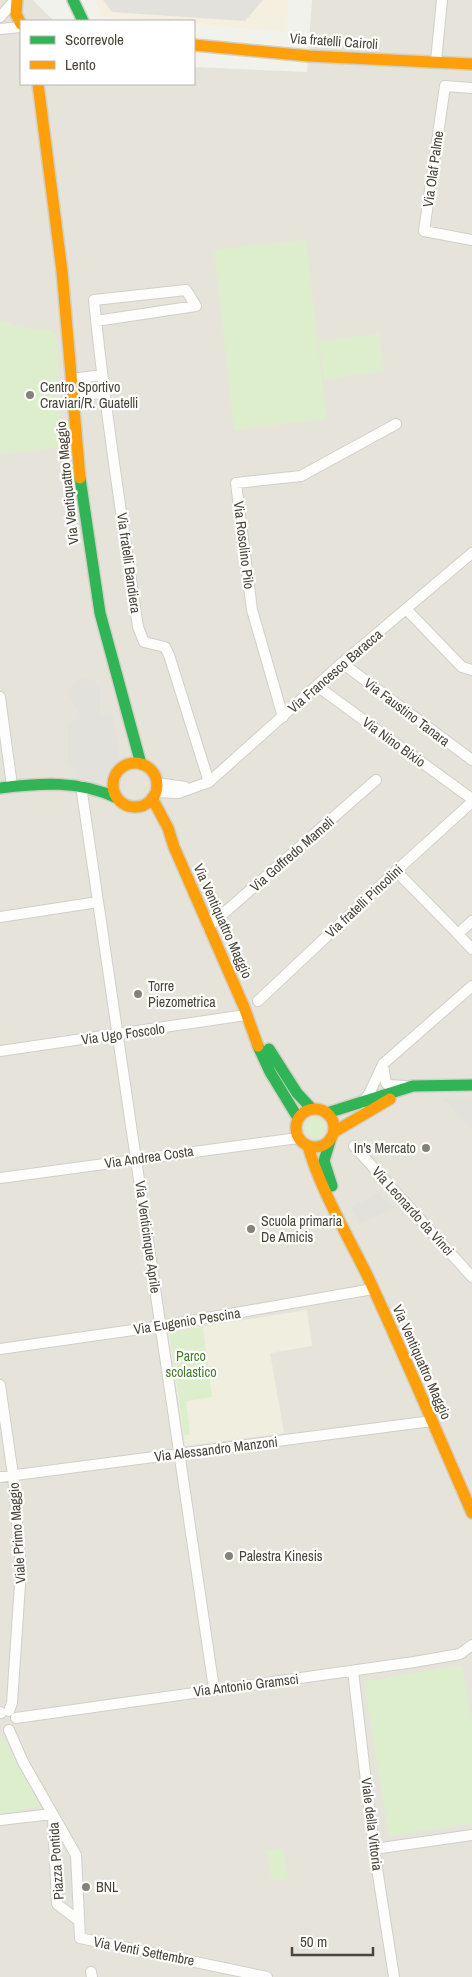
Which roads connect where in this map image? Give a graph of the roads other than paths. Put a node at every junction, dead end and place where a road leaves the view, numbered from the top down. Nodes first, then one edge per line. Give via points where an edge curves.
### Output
1 (16, 0) edge
2 (72, 0) edge
3 (442, 0) edge
4 (0, 17) edge
5 (70, 20) edge
6 (82, 20) edge
7 (20, 24) edge
8 (20, 26) edge
9 (0, 29) edge
10 (195, 45) edge
11 (436, 62) junction
12 (472, 64) edge
13 (38, 85) edge
14 (472, 88) edge
15 (472, 240) edge
16 (96, 321) junction
17 (102, 375) junction
18 (72, 379) junction
19 (104, 393) junction
20 (73, 394) junction
21 (396, 424) dead end
22 (472, 553) edge
23 (406, 608) junction
24 (342, 664) junction
25 (472, 670) edge
26 (317, 686) junction
27 (0, 697) edge
28 (283, 717) junction
29 (130, 725) junction
30 (472, 760) edge
31 (142, 764) junction
32 (126, 765) junction
33 (113, 780) junction
34 (376, 780) dead end
35 (209, 782) junction
36 (81, 786) junction
37 (6, 787) edge
38 (155, 791) junction
39 (117, 798) junction
40 (472, 801) edge
41 (135, 807) junction
42 (174, 847) junction
43 (396, 871) junction
44 (98, 902) junction
45 (0, 918) edge
46 (472, 921) edge
47 (208, 928) junction
48 (458, 934) junction
49 (472, 949) edge
50 (472, 986) edge
51 (258, 1001) dead end
52 (245, 1011) junction
53 (118, 1036) junction
54 (0, 1051) edge
55 (383, 1064) junction
56 (472, 1085) edge
57 (409, 1088) junction
58 (362, 1103) junction
59 (312, 1109) junction
60 (327, 1113) junction
61 (298, 1118) junction
62 (333, 1135) junction
63 (298, 1138) junction
64 (308, 1146) junction
65 (354, 1146) dead end
66 (137, 1159) junction
67 (0, 1178) edge
68 (343, 1224) junction
69 (472, 1277) edge
70 (373, 1289) junction
71 (161, 1326) junction
72 (0, 1349) edge
73 (0, 1385) edge
74 (432, 1421) junction
75 (179, 1454) junction
76 (13, 1475) junction
77 (0, 1477) edge
78 (472, 1513) edge
79 (472, 1645) edge
80 (353, 1671) junction
81 (214, 1689) junction
82 (5, 1714) edge
83 (5, 1728) edge
84 (52, 1814) junction
85 (0, 1820) edge
86 (472, 1834) edge
87 (374, 1848) junction
88 (78, 1920) junction
89 (80, 1938) joint
90 (267, 1977) edge
91 (394, 1977) edge

1 - 4 street
1 - 7 main road
2 - 5 main road
2 - 6 main road
3 - 11 street
8 - 9 street
10 - 11 main road, Via fratelli Cairoli via 309,56
11 - 12 main road, Via fratelli Cairoli
13 - 18 main road, Via Ventiquattro Maggio
14 - 15 street, Via Olaf Palme via 445,86 424,230
16 - 16 street, Via fratelli Bandiera via 94,300 186,290 196,306
16 - 17 street, Via fratelli Bandiera
17 - 18 street
17 - 19 street, Via fratelli Bandiera
18 - 20 main road, Via Ventiquattro Maggio
19 - 20 street
19 - 35 street, Via fratelli Bandiera via 138,627 144,642 164,647 169,655
20 - 29 main road, Via Ventiquattro Maggio via 81,491 100,613
21 - 28 street, Via Rosolino Pilo via 301,476 236,483 252,610
22 - 23 street, Via Francesco Baracca
23 - 24 street, Via Francesco Baracca
23 - 25 street via 462,667
24 - 26 street, Via Francesco Baracca
24 - 30 street, Via Faustino Tanara
26 - 28 street, Via Francesco Baracca
26 - 40 street, Via Nino Bixio
27 - 37 street
28 - 35 street, Via Francesco Baracca
29 - 31 main road, Via Ventiquattro Maggio
29 - 32 main road, Via Ventiquattro Maggio via 130,754
31 - 32 main road
31 - 38 main road, Via Ventiquattro Maggio via 152,771
32 - 33 main road
33 - 36 main road
33 - 39 main road
34 - 47 street, Via Goffredo Mameli
35 - 38 street, Via Francesco Baracca via 178,793
36 - 37 main road
36 - 39 main road, Via Ventiquattro Maggio via 107,792
36 - 44 street, Via Venticinque Aprile
38 - 41 main road via 148,803
38 - 42 main road, Via Ventiquattro Maggio
39 - 41 main road, Via Ventiquattro Maggio
40 - 43 street, Via fratelli Pincolini
41 - 42 main road, Via Ventiquattro Maggio via 150,817
42 - 47 main road, Via Ventiquattro Maggio
43 - 48 street
43 - 51 street, Via fratelli Pincolini
44 - 45 street
44 - 53 street, Via Venticinque Aprile
46 - 48 street
47 - 52 main road, Via Ventiquattro Maggio
48 - 49 street
50 - 55 street
52 - 53 street, Via Ugo Foscolo
52 - 59 main road, Via Ventiquattro Maggio via 253,1018 282,1072
52 - 61 main road, Via Ventiquattro Maggio via 270,1072
53 - 54 street, Via Ugo Foscolo
53 - 66 street, Via Venticinque Aprile
55 - 57 street via 386,1083
55 - 58 street
56 - 57 main road
57 - 58 main road
57 - 62 main road
58 - 60 main road
59 - 60 main road
59 - 61 main road
60 - 62 main road via 333,1121
61 - 63 main road via 295,1128
62 - 64 main road via 324,1146
62 - 68 main road, Via Ventiquattro Maggio via 324,1161
63 - 64 main road
63 - 66 street, Via Andrea Costa
64 - 68 main road, Via Ventiquattro Maggio via 314,1168
65 - 69 street, Via Leonardo da Vinci
66 - 67 street, Via Andrea Costa
66 - 71 street, Via Venticinque Aprile
68 - 70 main road, Via Ventiquattro Maggio
70 - 71 street, Via Eugenio Pescina
70 - 74 main road, Via Ventiquattro Maggio
71 - 72 street, Via Eugenio Pescina
71 - 75 street, Via Venticinque Aprile
73 - 76 street, Viale Primo Maggio
74 - 75 street, Via Alessandro Manzoni
74 - 78 main road, Via Ventiquattro Maggio
75 - 76 street, Via Alessandro Manzoni
75 - 81 street, Via Venticinque Aprile
76 - 77 street, Via Alessandro Manzoni
76 - 82 street, Viale Primo Maggio via 21,1569 12,1703
79 - 80 street, Via Antonio Gramsci via 460,1654
80 - 81 street, Via Antonio Gramsci
80 - 87 street, Viale della Vittoria
81 - 82 street, Via Antonio Gramsci
82 - 83 street via 15,1725
83 - 84 street
84 - 85 street
84 - 88 street, Piazza Pontida via 76,1855
84 - 88 street, Piazza Pontida via 57,1904
86 - 87 street
87 - 91 street, Viale della Vittoria
88 - 89 street, Piazza Pontida
89 - 90 street, Via Venti Settembre

